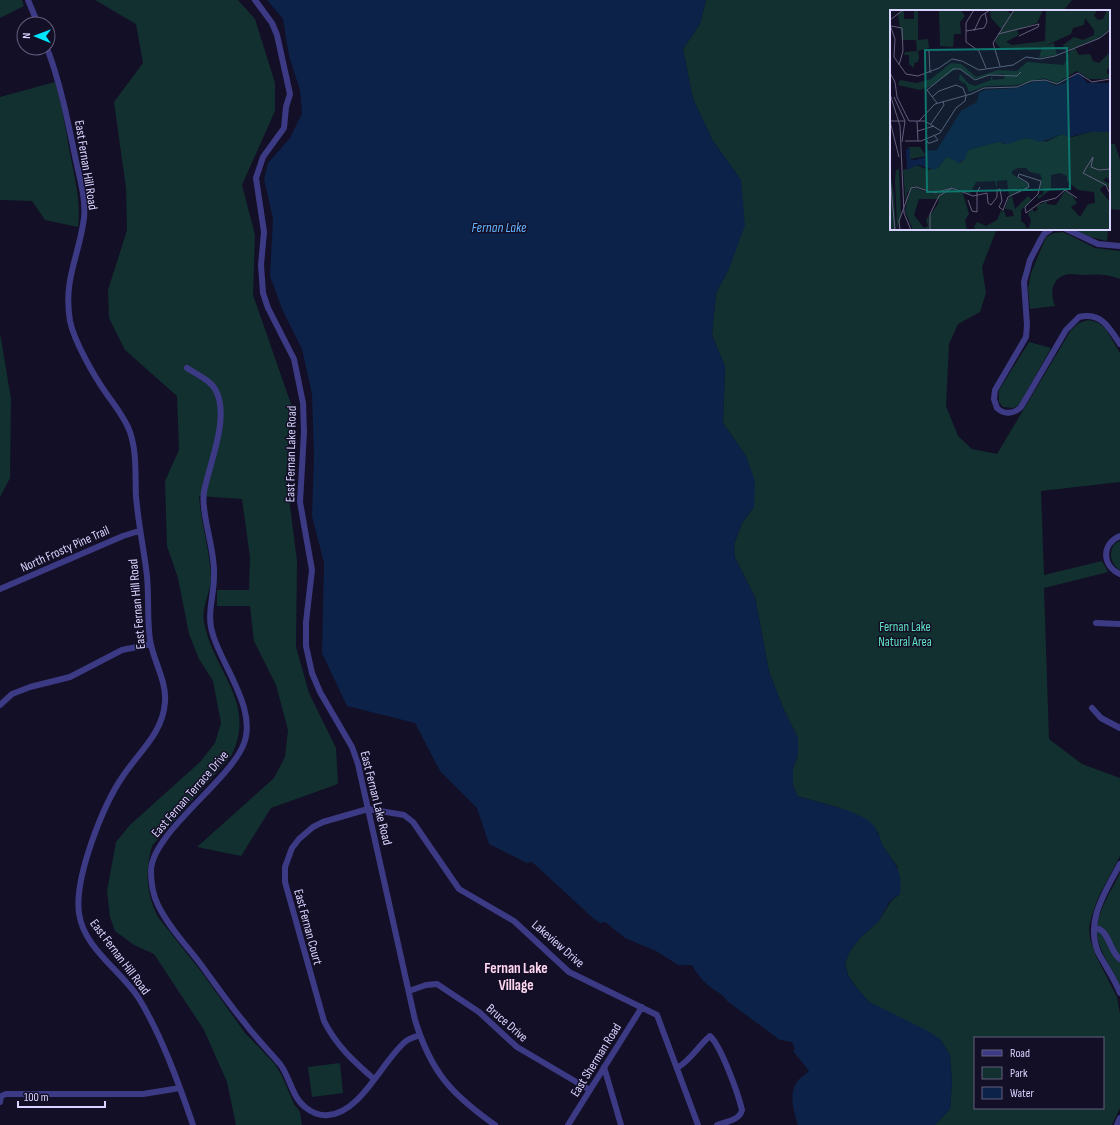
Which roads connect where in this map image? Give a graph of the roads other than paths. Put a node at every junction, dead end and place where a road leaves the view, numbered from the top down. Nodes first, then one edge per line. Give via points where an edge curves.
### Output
1 (28, 0) edge
2 (255, 0) edge
3 (35, 16) edge
4 (50, 56) edge
5 (1050, 230) edge
6 (1068, 230) edge
7 (1120, 246) edge
8 (1120, 344) edge
9 (187, 368) dead end
10 (139, 531) junction
11 (1120, 536) edge
12 (1120, 574) edge
13 (0, 588) edge
14 (1096, 622) dead end
15 (1120, 624) edge
16 (151, 644) junction
17 (0, 705) edge
18 (1092, 708) dead end
19 (1120, 728) edge
20 (368, 809) junction
21 (1120, 864) edge
22 (1094, 928) junction
23 (1120, 959) edge
24 (409, 991) junction
25 (1120, 993) edge
26 (642, 1007) junction
27 (420, 1035) junction
28 (604, 1067) junction
29 (677, 1068) junction
30 (374, 1079) junction
31 (180, 1088) junction
32 (590, 1090) junction
33 (0, 1102) edge
34 (1120, 1118) edge
35 (194, 1125) edge
36 (495, 1125) edge
37 (568, 1125) edge
38 (621, 1125) edge
39 (698, 1125) edge
40 (717, 1125) edge
41 (1117, 1125) edge

1 - 3 street
2 - 20 street, East Fernan Lake Road via 272,23 277,35 290,94 284,128 263,157 256,178 264,232 260,265 263,293 294,359 303,403 300,502 312,570 306,646 312,673 320,692 355,755
4 - 10 street, East Fernan Hill Road via 64,98 84,209 67,290 70,323 92,374 121,413 130,431 135,451
5 - 8 street via 1040,239 1025,275 1027,331 1023,343 995,390 997,408 1007,413 1015,412 1021,407 1066,330 1079,317 1090,316 1103,320
6 - 7 street via 1098,244
9 - 30 street, East Fernan Terrace Drive via 211,384 219,399 218,434 203,494 214,571 209,618 213,636 242,703 246,734 242,749 234,761 156,851 151,865 156,902 168,922 243,1022 281,1066 304,1106 322,1115 341,1112 353,1103
10 - 13 street, North Frosty Pine Trail
10 - 16 street, East Fernan Hill Road via 147,579
11 - 12 street via 1111,542 1106,556 1108,564
14 - 15 street
16 - 17 street via 122,650 70,677 12,694
16 - 31 street, East Fernan Hill Road via 166,699 163,718 155,735 123,775 111,795 93,836 80,887 78,908 80,922 86,933 138,998
18 - 19 street via 1101,718
20 - 24 street, East Fernan Lake Road
20 - 26 street, Lakeview Drive via 386,810 410,818 459,889 514,920 569,972
20 - 30 street, East Fernan Court via 323,822 306,832 288,856 285,882 324,1020 333,1038 343,1050
21 - 22 street via 1099,905
22 - 23 street via 1104,932 1112,950
22 - 25 street via 1098,950
24 - 27 street, East Fernan Lake Road
24 - 32 street, Bruce Drive via 437,984 479,1012 517,1047
26 - 28 street, East Sherman Road
26 - 29 street, Lakeview Drive via 657,1015
27 - 30 street, East Fernan Terrace Drive via 406,1041
27 - 36 street, East Fernan Lake Road via 428,1055 448,1085 459,1097
28 - 32 street, East Sherman Road
28 - 38 street
29 - 39 street, Lakeview Drive
29 - 40 street via 686,1063 705,1040 710,1036 713,1039 719,1048 742,1110 736,1118
31 - 33 street via 144,1094 6,1094 1,1096
31 - 35 street, East Fernan Hill Road
32 - 37 street, East Sherman Road
34 - 41 street

